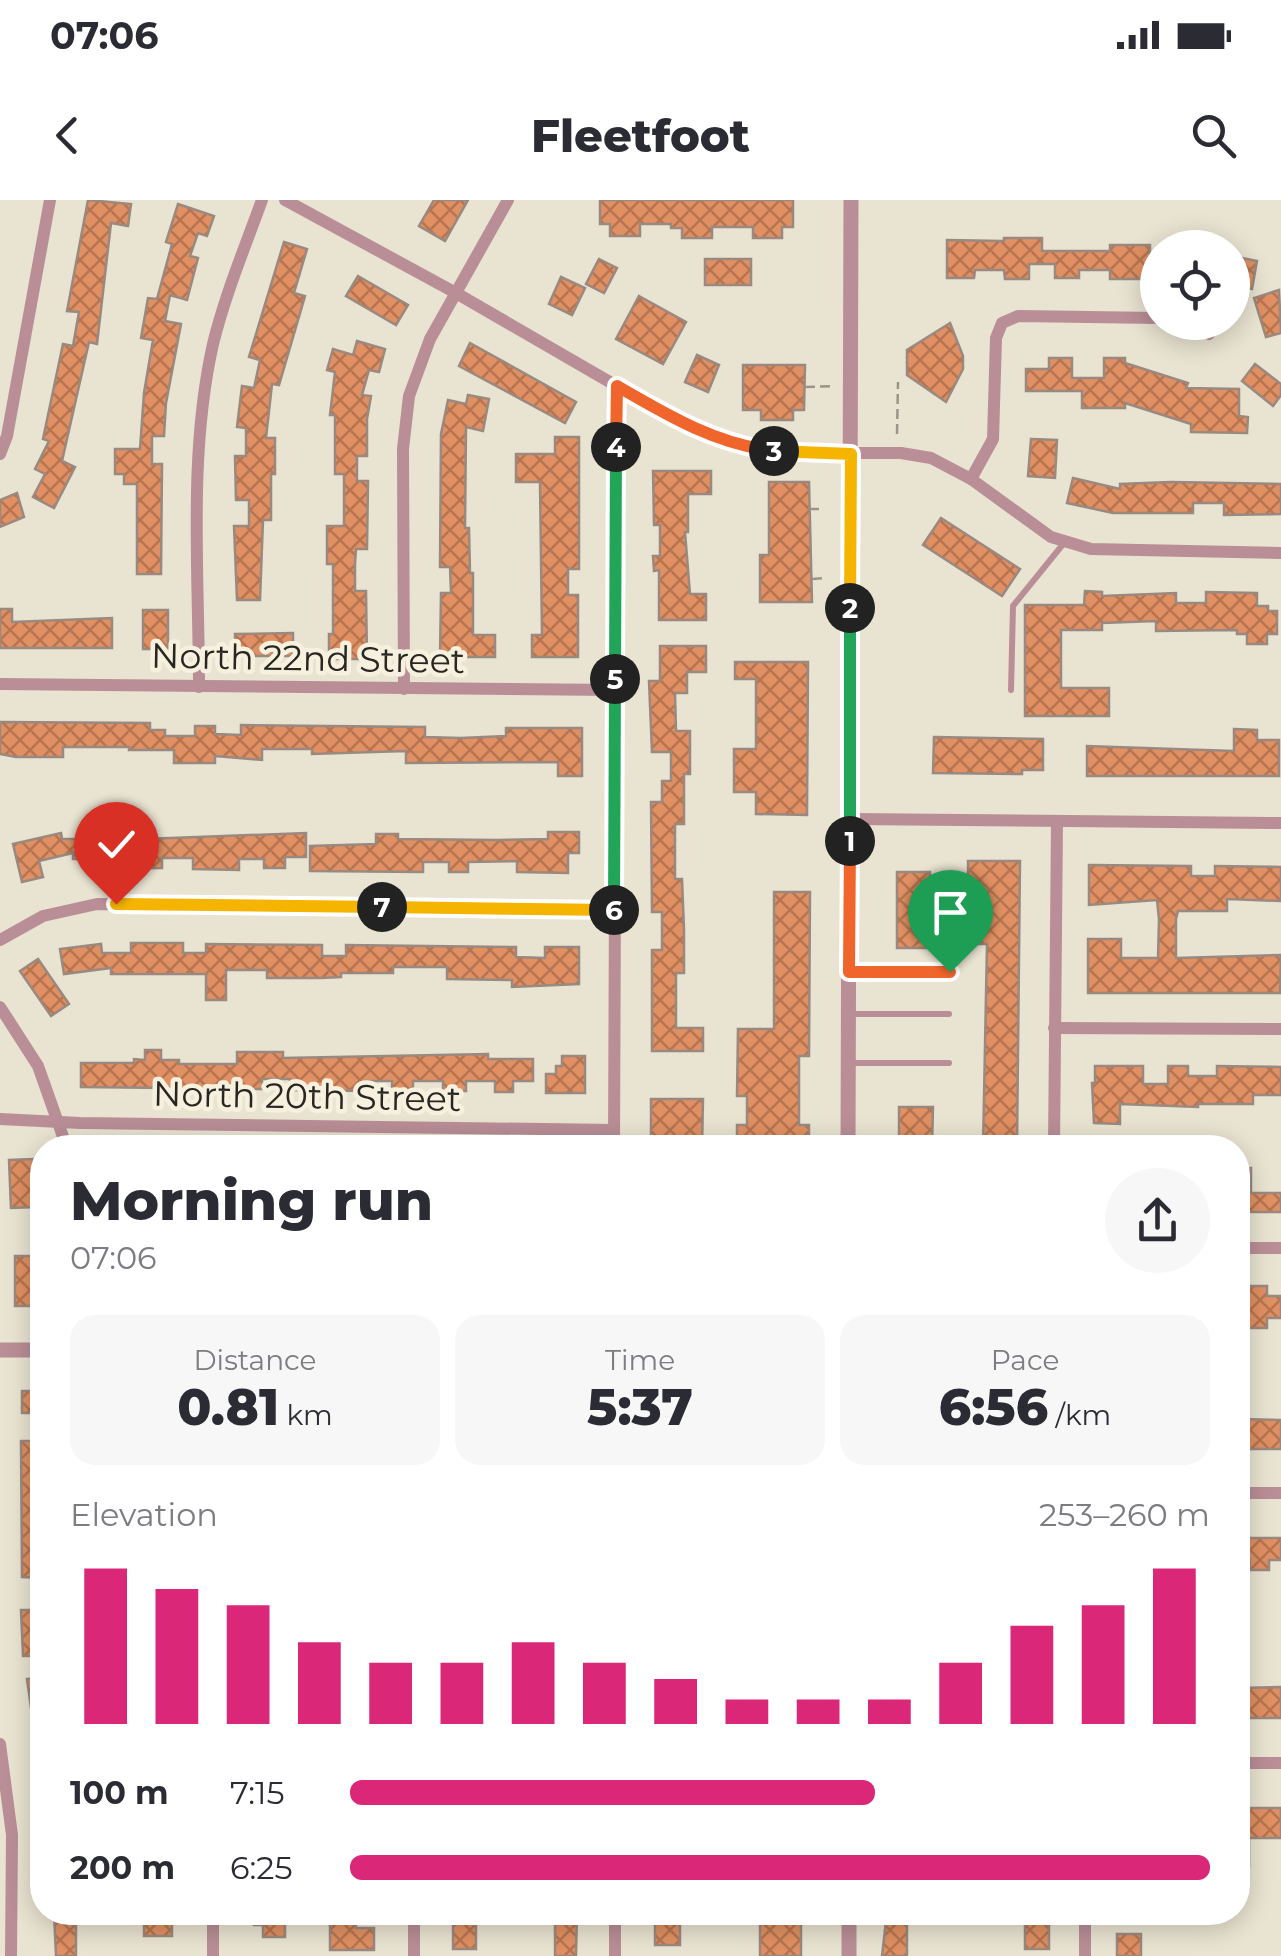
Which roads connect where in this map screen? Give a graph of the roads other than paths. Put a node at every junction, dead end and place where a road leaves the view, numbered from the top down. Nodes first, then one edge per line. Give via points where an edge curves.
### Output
1 (50, 200) edge
2 (262, 200) edge
3 (285, 200) edge
4 (508, 200) edge
5 (851, 200) edge
6 (456, 293) junction
7 (1140, 318) edge
8 (617, 386) junction
9 (0, 454) edge
10 (851, 454) junction
11 (971, 479) junction
12 (1064, 542) junction
13 (1281, 553) edge
14 (0, 684) edge
15 (198, 687) junction
16 (404, 689) junction
17 (615, 690) junction
18 (1011, 690) dead end
19 (850, 819) junction
20 (1057, 821) junction
21 (1281, 822) edge
22 (616, 910) junction
23 (0, 940) edge
24 (849, 972) junction
25 (950, 972) dead end
26 (0, 1006) edge
27 (849, 1014) junction
28 (949, 1014) dead end
29 (1054, 1028) junction
30 (1281, 1029) edge
31 (849, 1063) junction
32 (949, 1063) dead end
33 (0, 1120) edge
34 (60, 1123) junction
35 (614, 1130) junction
36 (63, 1135) edge
37 (614, 1135) edge
38 (848, 1135) edge
39 (1054, 1135) edge
40 (1250, 1248) edge
41 (1281, 1248) edge
42 (0, 1350) edge
43 (30, 1350) edge
44 (1250, 1493) edge
45 (1281, 1493) edge
46 (0, 1744) edge
47 (1250, 1763) edge
48 (1281, 1763) edge
49 (214, 1925) edge
50 (414, 1925) edge
51 (615, 1925) edge
52 (849, 1925) edge
53 (1085, 1925) edge
54 (11, 1956) edge
55 (213, 1956) edge
56 (414, 1956) edge
57 (615, 1956) edge
58 (849, 1956) edge
59 (1084, 1956) edge

1 - 9 street
2 - 15 street via 222,312 203,404
3 - 6 street
4 - 6 street
5 - 10 street
6 - 8 street
6 - 16 street via 421,359 406,414
7 - 11 street via 1018,316 1002,323 994,439
8 - 10 street via 732,443
8 - 17 street
10 - 11 street via 916,455
10 - 19 street
11 - 12 street
12 - 13 street via 1104,551
12 - 18 lane via 1012,606
14 - 15 street, North 22nd Street
15 - 16 street, North 22nd Street
16 - 17 street, North 22nd Street
17 - 22 street
19 - 20 street
19 - 24 street
20 - 21 street
20 - 29 street
22 - 23 street via 97,904 43,916
22 - 35 street
24 - 25 lane
24 - 27 street
26 - 34 street via 38,1066
27 - 28 lane
27 - 31 street
29 - 30 street
29 - 39 street
31 - 32 lane
31 - 38 street
33 - 34 street, North 20th Street
34 - 35 street, North 20th Street
34 - 36 street
35 - 37 street
40 - 41 street
42 - 43 street
44 - 45 street
46 - 54 street via 12,1836
47 - 48 street
49 - 55 street
50 - 56 street
51 - 57 street
52 - 58 street
53 - 59 street

